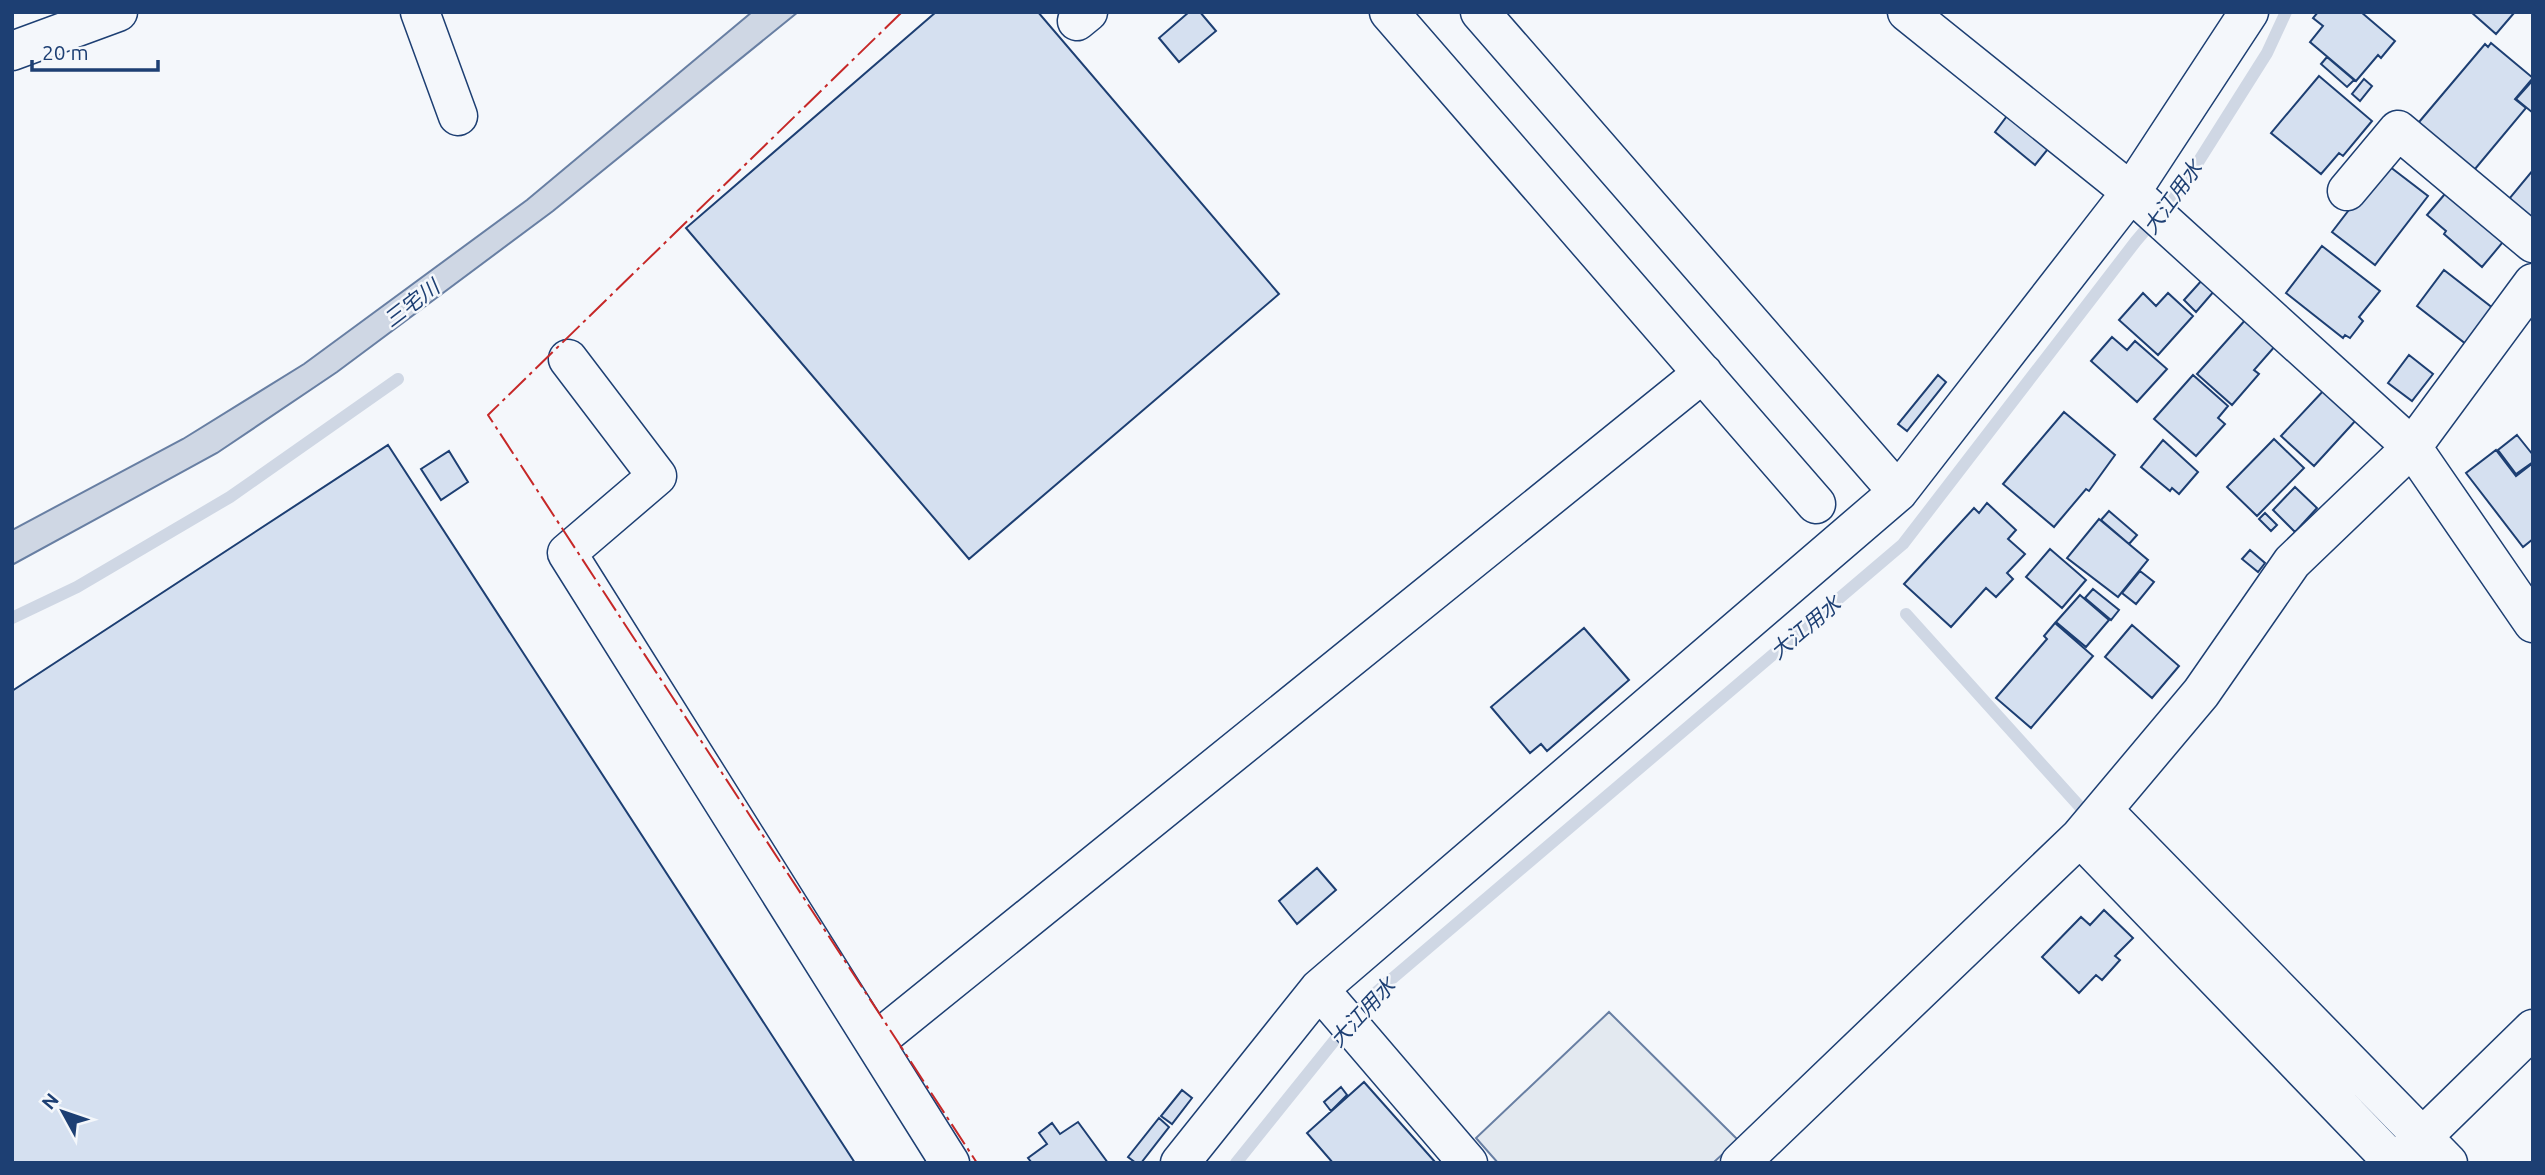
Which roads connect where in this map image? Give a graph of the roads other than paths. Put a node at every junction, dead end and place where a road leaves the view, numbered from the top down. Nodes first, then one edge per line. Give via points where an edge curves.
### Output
1 (118, 12) edge
2 (420, 12) edge
3 (1389, 12) edge
4 (1480, 12) edge
5 (1907, 12) edge
6 (2249, 12) edge
7 (12, 51) edge
8 (458, 116) dead end
9 (2347, 191) dead end
10 (2148, 208) junction
11 (2533, 243) edge
12 (2533, 283) edge
13 (568, 359) dead end
14 (1703, 373) junction
15 (2412, 447) junction
16 (1898, 492) junction
17 (1816, 504) dead end
18 (2533, 623) edge
19 (2092, 823) junction
20 (1337, 1010) junction
21 (2533, 1029) edge
22 (875, 1042) junction
23 (2435, 1150) edge
24 (950, 1163) edge
25 (1180, 1163) edge
26 (1468, 1163) edge
27 (1740, 1163) edge
28 (2395, 1163) edge

1 - 7 street
2 - 8 street
3 - 14 street
4 - 16 street
5 - 10 street
6 - 10 street
9 - 11 street via 2398,130
10 - 15 street
10 - 16 street
12 - 15 street
13 - 22 street via 657,476 567,553
14 - 17 street
14 - 22 street
15 - 18 street
15 - 19 street via 2292,562 2201,693
16 - 20 street
19 - 23 street
19 - 27 street
19 - 28 street
20 - 25 street
20 - 26 street
21 - 23 street
22 - 24 street
23 - 28 street

